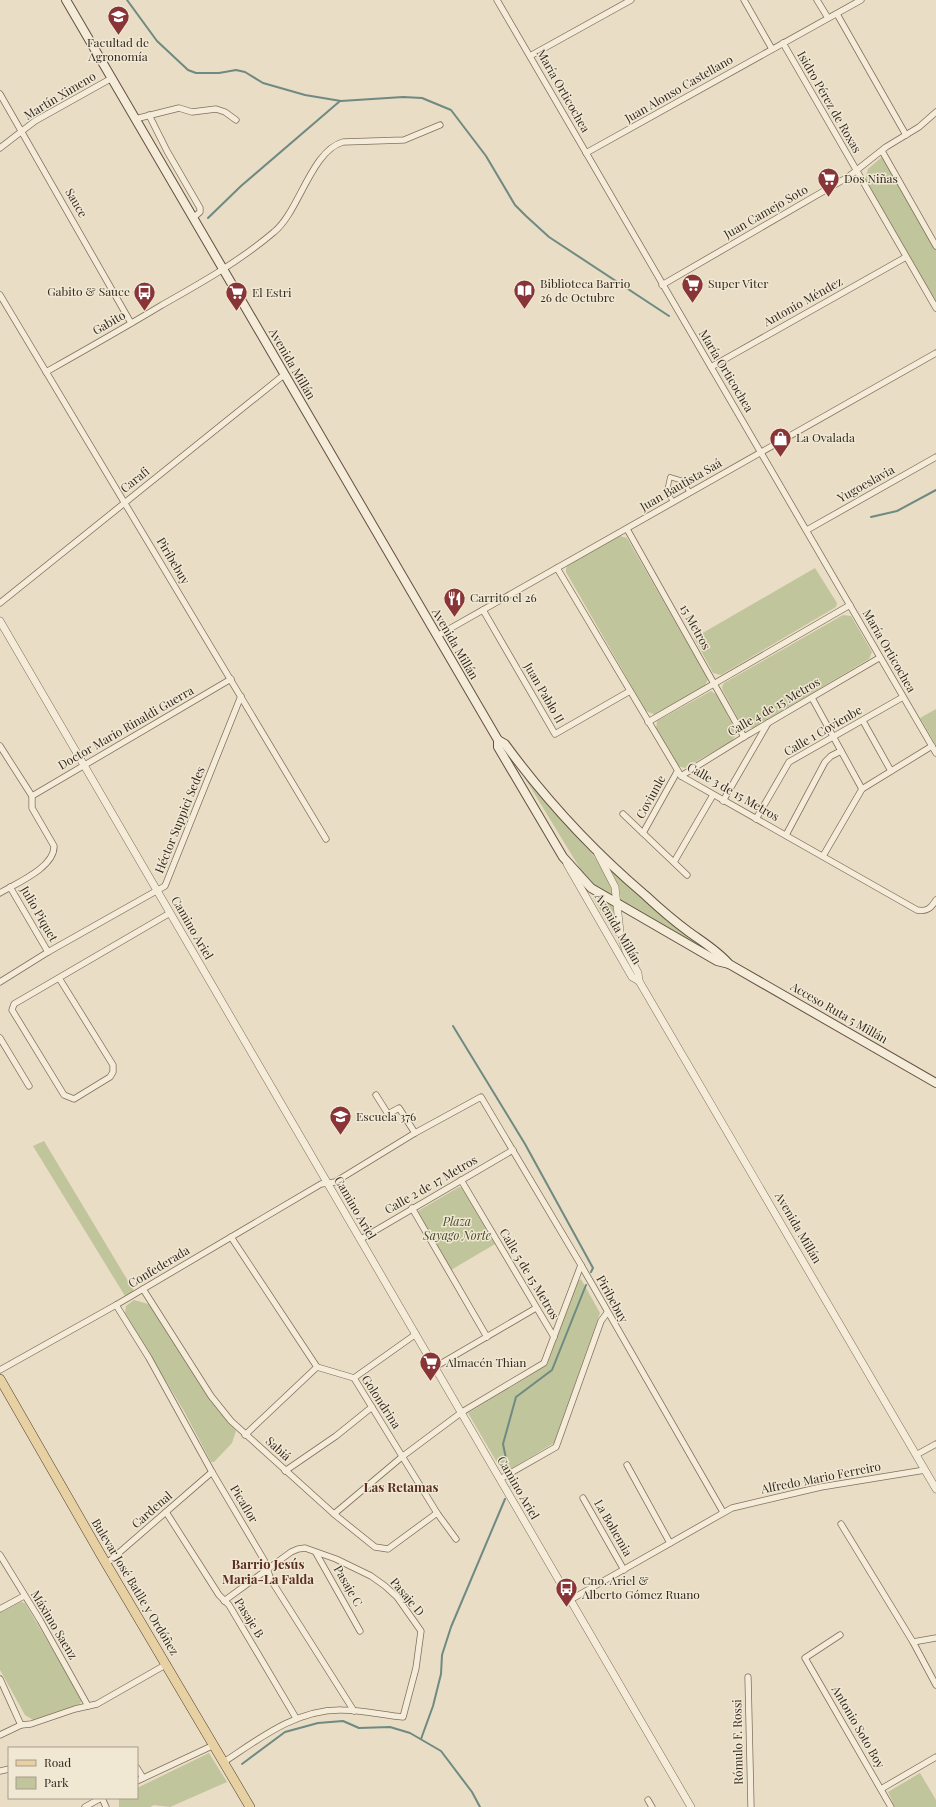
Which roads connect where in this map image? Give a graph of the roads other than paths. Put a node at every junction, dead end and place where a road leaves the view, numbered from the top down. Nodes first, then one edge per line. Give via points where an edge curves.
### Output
1 (66, 0) edge
2 (497, 0) edge
3 (631, 0) edge
4 (744, 0) edge
5 (817, 0) edge
6 (861, 0) edge
7 (837, 14) junction
8 (828, 18) junction
9 (783, 43) junction
10 (772, 49) junction
11 (530, 56) junction
12 (112, 78) junction
13 (0, 94) edge
14 (936, 112) edge
15 (149, 115) junction
16 (135, 119) junction
17 (236, 120) dead end
18 (440, 125) dead end
19 (22, 132) junction
20 (906, 135) junction
21 (0, 148) edge
22 (882, 151) junction
23 (586, 153) junction
24 (857, 171) junction
25 (193, 218) junction
26 (936, 246) edge
27 (906, 257) junction
28 (224, 270) junction
29 (662, 285) junction
30 (0, 295) edge
31 (936, 308) edge
32 (131, 323) junction
33 (936, 353) edge
34 (711, 367) junction
35 (46, 372) junction
36 (284, 374) junction
37 (761, 451) junction
38 (936, 457) edge
39 (690, 493) junction
40 (673, 502) junction
41 (125, 503) junction
42 (627, 529) junction
43 (807, 530) junction
44 (557, 568) junction
45 (0, 603) edge
46 (850, 605) junction
47 (483, 610) junction
48 (0, 621) edge
49 (437, 636) junction
50 (879, 658) junction
51 (231, 680) junction
52 (714, 684) junction
53 (630, 691) junction
54 (241, 696) junction
55 (903, 697) junction
56 (812, 698) junction
57 (863, 721) junction
58 (648, 722) junction
59 (768, 723) junction
60 (744, 737) junction
61 (832, 737) junction
62 (498, 740) junction
63 (0, 746) edge
64 (932, 746) junction
65 (841, 751) junction
66 (936, 753) edge
67 (84, 766) junction
68 (891, 771) junction
69 (679, 774) junction
70 (862, 788) junction
71 (712, 795) junction
72 (32, 796) junction
73 (724, 801) junction
74 (624, 814) dead end
75 (756, 818) junction
76 (643, 833) junction
77 (786, 835) junction
78 (326, 839) dead end
79 (593, 847) junction
80 (823, 856) junction
81 (563, 857) junction
82 (674, 862) junction
83 (687, 875) dead end
84 (10, 887) junction
85 (157, 890) junction
86 (0, 893) edge
87 (936, 900) edge
88 (618, 905) junction
89 (170, 913) junction
90 (48, 952) junction
91 (729, 964) junction
92 (58, 978) junction
93 (638, 981) junction
94 (0, 982) edge
95 (0, 1038) edge
96 (936, 1084) edge
97 (29, 1086) dead end
98 (376, 1095) dead end
99 (481, 1097) joint
100 (415, 1133) junction
101 (513, 1150) junction
102 (460, 1180) junction
103 (328, 1183) junction
104 (412, 1208) junction
105 (231, 1237) junction
106 (361, 1240) junction
107 (581, 1265) junction
108 (143, 1289) junction
109 (116, 1305) junction
110 (536, 1308) junction
111 (607, 1313) junction
112 (416, 1334) junction
113 (487, 1337) junction
114 (554, 1337) junction
115 (318, 1367) junction
116 (435, 1367) junction
117 (0, 1370) edge
118 (354, 1378) junction
119 (0, 1379) edge
120 (372, 1407) junction
121 (462, 1412) junction
122 (245, 1435) junction
123 (936, 1444) edge
124 (916, 1455) junction
125 (403, 1456) junction
126 (626, 1465) dead end
127 (285, 1470) junction
128 (925, 1470) junction
129 (212, 1472) junction
130 (500, 1479) junction
131 (936, 1489) edge
132 (583, 1498) dead end
133 (166, 1512) junction
134 (723, 1512) junction
135 (437, 1513) junction
136 (334, 1514) junction
137 (841, 1524) dead end
138 (456, 1539) dead end
139 (670, 1543) junction
140 (316, 1553) junction
141 (0, 1555) edge
142 (106, 1564) junction
143 (268, 1569) junction
144 (624, 1570) junction
145 (24, 1596) junction
146 (224, 1600) junction
147 (570, 1600) junction
148 (0, 1609) edge
149 (360, 1631) dead end
150 (840, 1635) dead end
151 (936, 1638) edge
152 (913, 1642) junction
153 (166, 1664) junction
154 (748, 1678) dead end
155 (0, 1679) edge
156 (936, 1685) edge
157 (88, 1706) junction
158 (354, 1711) junction
159 (296, 1718) junction
160 (21, 1725) junction
161 (0, 1735) edge
162 (214, 1745) junction
163 (936, 1757) edge
164 (224, 1762) junction
165 (138, 1770) edge
166 (143, 1778) junction
167 (138, 1780) edge
168 (882, 1789) junction
169 (100, 1799) edge
170 (648, 1800) dead end
171 (85, 1807) edge
172 (250, 1807) edge
173 (652, 1807) edge
174 (691, 1807) edge
175 (751, 1807) edge
176 (891, 1807) edge

1 - 12 main road, Avenida Millán
2 - 11 street, María Orticochea
3 - 11 street
4 - 10 street
5 - 8 street
6 - 7 street, Juan Alonso Castellano
7 - 8 street, Juan Alonso Castellano
7 - 20 street
8 - 9 street, Juan Alonso Castellano
9 - 10 street, Juan Alonso Castellano
9 - 24 street, Isidro Pérez de Roxas
10 - 23 street, Juan Alonso Castellano
11 - 23 street, María Orticochea
12 - 16 main road, Avenida Millán
12 - 19 street, Martín Ximeno via 35,121
13 - 19 street, Sauce
14 - 20 street, Juan Camejo Soto
15 - 16 street
15 - 17 street via 179,108 192,112 216,109
15 - 25 street via 166,151 200,208 200,212
16 - 25 main road, Avenida Millán
18 - 28 street, Gabito via 404,140 334,144 318,164 281,226
19 - 21 street, Martín Ximeno
19 - 32 street, Sauce
20 - 22 street, Juan Camejo Soto
22 - 24 street, Juan Camejo Soto
22 - 26 street
23 - 29 street, María Orticochea
24 - 27 street, Isidro Pérez de Roxas
24 - 29 street, Juan Camejo Soto
25 - 28 main road, Avenida Millán
27 - 31 street, Isidro Pérez de Roxas
27 - 34 street, Antonio Méndez
28 - 32 street, Gabito
28 - 36 main road, Avenida Millán
29 - 34 street, María Orticochea
30 - 35 street, Piribebuy
32 - 35 street, Gabito
33 - 37 street, Juan Bautista Saá
34 - 37 street, María Orticochea
35 - 41 street, Piribebuy
36 - 41 street, Carafi
36 - 49 main road, Avenida Millán
37 - 39 street, Juan Bautista Saá
37 - 43 street, María Orticochea
38 - 43 street, Yugoeslavia
39 - 40 street, Juan Bautista Saá
39 - 40 street via 683,481 670,477 667,491
40 - 42 street, Juan Bautista Saá
41 - 45 street, Carafi
41 - 51 street, Piribebuy
42 - 44 street, Juan Bautista Saá
42 - 52 street, 15 Metros
43 - 46 street, María Orticochea
44 - 47 street, Juan Bautista Saá
44 - 53 street, Calle 3 de 15 Metros
46 - 50 street, María Orticochea
46 - 52 street
47 - 49 street, Juan Bautista Saá
47 - 53 street, Juan Pablo II via 554,734
48 - 67 street, Camino Ariel
49 - 62 main road, Avenida Millán
50 - 55 street, María Orticochea
50 - 56 street, Calle 4 de 15 Metros
51 - 54 street, Piribebuy
51 - 67 street, Doctor Mario Rinaldi Guerra
52 - 58 street
52 - 60 street, 15 Metros
53 - 58 street, Calle 3 de 15 Metros
54 - 78 street, Piribebuy
54 - 85 street, Héctor Suppici Sedes via 165,886
55 - 57 street, Calle 1 Covienbe
55 - 64 street, María Orticochea
56 - 59 street, Calle 4 de 15 Metros
56 - 61 street
57 - 61 street, Calle 1 Covienbe
57 - 68 street
58 - 69 street, Calle 3 de 15 Metros
59 - 60 street, Calle 4 de 15 Metros
59 - 73 street
60 - 69 street, Calle 4 de 15 Metros
61 - 65 street
61 - 75 street, Calle 1 Covienbe via 789,762
62 - 79 main road, Avenida Millán via 505,744 540,790
62 - 81 main road, Avenida Millán via 498,747
63 - 72 street
64 - 66 street, María Orticochea
64 - 68 street
65 - 70 street
65 - 77 street via 826,762
67 - 72 street, Doctor Mario Rinaldi Guerra
67 - 85 street, Camino Ariel
68 - 70 street
69 - 71 street, Calle 3 de 15 Metros
69 - 76 street, Coviunle
70 - 80 street
71 - 73 street, Calle 3 de 15 Metros
71 - 82 street
72 - 84 street via 32,808 54,846 53,855 48,864
73 - 75 street, Calle 3 de 15 Metros
74 - 76 street
75 - 77 street, Calle 3 de 15 Metros
76 - 82 street
77 - 80 street, Calle 3 de 15 Metros
79 - 88 street, Avenida Millán via 615,887
79 - 91 main road, Acceso Ruta 5 Millán via 650,900
80 - 87 street, Calle 3 de 15 Metros via 917,910 932,907
81 - 88 main road, Acceso Ruta 5 Millán via 591,888
81 - 93 street, Avenida Millán via 632,976
82 - 83 street
84 - 86 street
84 - 90 street, Julio Piquet
85 - 89 street, Camino Ariel
85 - 90 street, Héctor Suppici Sedes
88 - 91 main road, Acceso Ruta 5 Millán via 717,961
88 - 93 street, Avenida Millán via 620,932 638,973
89 - 92 street
89 - 103 street, Camino Ariel
90 - 94 street, Héctor Suppici Sedes
91 - 96 main road, Acceso Ruta 5 Millán
92 - 92 street via 14,1004 12,1010 64,1095 74,1099 110,1077 113,1065
93 - 124 street, Avenida Millán
95 - 97 street
98 - 100 street via 388,1114 399,1108
99 - 100 street, Confederada
99 - 101 street, Piribebuy
100 - 103 street, Confederada via 336,1182
101 - 102 street, Calle 2 de 17 Metros
101 - 107 street, Piribebuy
102 - 104 street, Calle 2 de 17 Metros
102 - 110 street, Calle 5 de 15 Metros
103 - 105 street, Confederada via 321,1184
103 - 106 street, Camino Ariel
104 - 106 street, Calle 2 de 17 Metros
104 - 113 street
105 - 108 street, Confederada
105 - 115 street
106 - 112 street, Camino Ariel
107 - 111 street, Piribebuy
107 - 114 street
108 - 109 street, Confederada
108 - 122 street, Sabiá via 211,1396
109 - 117 street, Confederada
109 - 129 street, Picaflor via 149,1358
110 - 113 street
110 - 114 street, Calle 5 de 15 Metros
111 - 130 street via 601,1321 556,1447
111 - 134 street, Piribebuy
112 - 116 street, Camino Ariel
112 - 118 street
113 - 116 street
114 - 121 street via 546,1360 541,1366
115 - 118 street, Golondrina
115 - 122 street
116 - 121 street, Camino Ariel
118 - 120 street, Golondrina
119 - 142 main road, Bulevar José Batlle y Ordóñez
120 - 125 street, Golondrina
120 - 127 street via 336,1436
121 - 125 street
121 - 130 street, Camino Ariel
122 - 127 street, Sabiá
123 - 124 street
124 - 128 street, Avenida Millán
125 - 135 street, Golondrina
125 - 136 street
126 - 139 street
127 - 136 street, Sabiá
128 - 131 street, Avenida Millán
128 - 134 street, Alfredo Mario Ferreiro via 821,1487
129 - 133 street, Cardenal
129 - 143 street, Picaflor
130 - 147 street, Camino Ariel
132 - 144 street, La Bohemia
133 - 142 street, Cardenal
133 - 146 street, Pasaje B via 218,1595
134 - 139 street, Alfredo Mario Ferreiro
135 - 136 street, Sabiá via 388,1549 375,1547
135 - 138 street, Golondrina
137 - 152 street
139 - 144 street, Alfredo Mario Ferreiro
140 - 143 street via 305,1548 298,1549
140 - 149 street, Pasaje C
140 - 158 street, Pasaje D via 357,1569 385,1586 421,1631 416,1668 403,1717
141 - 145 street, Máximo Saenz
142 - 153 main road, Bulevar José Batlle y Ordóñez
143 - 146 street
143 - 158 street, Picaflor via 267,1573 271,1580
144 - 147 street, Alfredo Mario Ferreiro
145 - 148 street
145 - 157 street, Máximo Saenz
146 - 159 street, Pasaje B
147 - 174 street, Camino Ariel
150 - 168 street, Antonio Soto Boy via 805,1658
151 - 152 street
152 - 156 street
153 - 157 street via 103,1701
153 - 162 main road, Bulevar José Batlle y Ordóñez
154 - 175 street, Rómulo F. Rossi
155 - 160 street
157 - 160 street
158 - 159 street via 330,1711
159 - 164 street via 274,1729
160 - 161 street
162 - 164 main road, Bulevar José Batlle y Ordóñez
162 - 166 street
163 - 168 street
164 - 172 main road, Bulevar José Batlle y Ordóñez
165 - 166 street
166 - 167 street
168 - 176 street, Antonio Soto Boy
169 - 171 street
170 - 173 street

